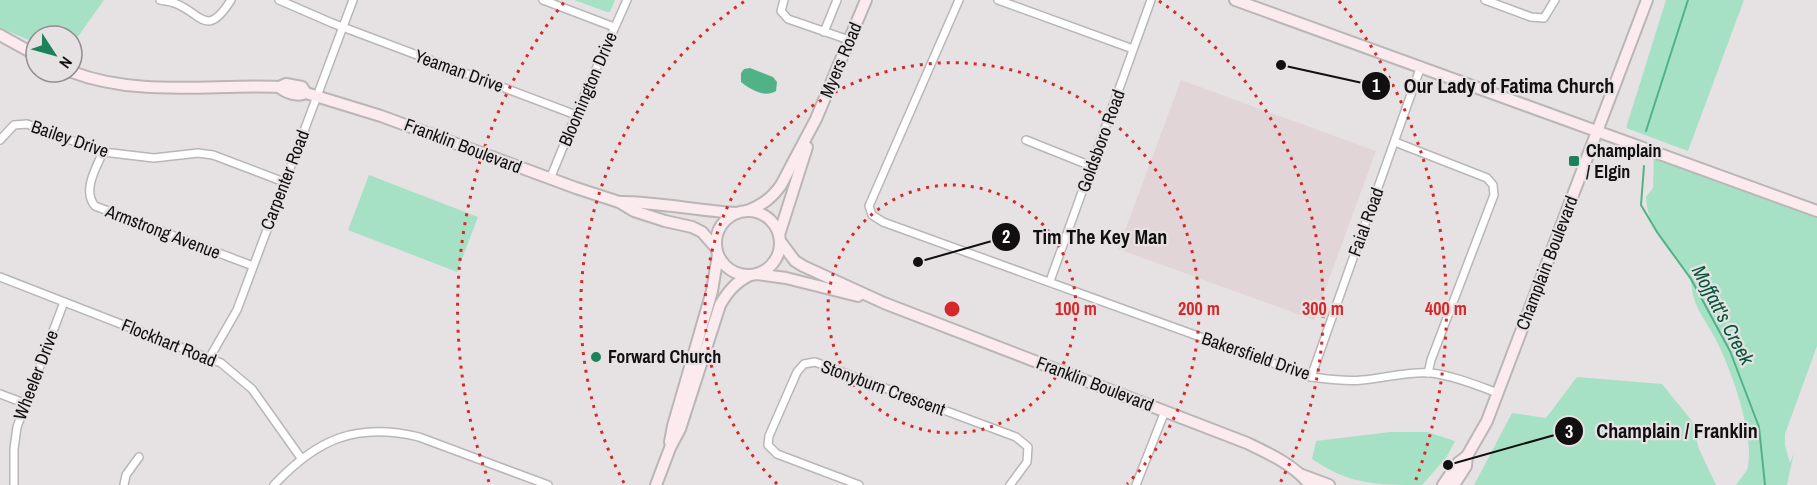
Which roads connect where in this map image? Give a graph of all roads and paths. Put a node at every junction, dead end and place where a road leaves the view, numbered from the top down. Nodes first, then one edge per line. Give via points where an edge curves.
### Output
1 (160, 0) edge
2 (231, 0) edge
3 (279, 0) edge
4 (353, 0) edge
5 (543, 0) edge
6 (627, 0) edge
7 (784, 0) edge
8 (837, 0) edge
9 (866, 0) edge
10 (959, 0) edge
11 (998, 0) edge
12 (1151, 0) edge
13 (1235, 0) edge
14 (1485, 0) edge
15 (1555, 0) edge
16 (1647, 0) edge
17 (342, 27) junction
18 (615, 27) junction
19 (824, 32) junction
20 (0, 35) edge
21 (849, 40) junction
22 (24, 48) edge
23 (1133, 49) junction
24 (1421, 66) junction
25 (84, 76) edge
26 (311, 94) junction
27 (576, 114) junction
28 (816, 119) junction
29 (1596, 131) junction
30 (0, 140) edge
31 (1026, 140) dead end
32 (1395, 142) junction
33 (103, 152) junction
34 (1091, 166) junction
35 (550, 179) junction
36 (284, 182) junction
37 (619, 202) junction
38 (1817, 211) edge
39 (742, 212) junction
40 (779, 238) junction
41 (717, 251) junction
42 (253, 266) junction
43 (754, 274) junction
44 (0, 277) edge
45 (1050, 281) junction
46 (64, 302) junction
47 (884, 303) junction
48 (210, 357) junction
49 (1428, 373) junction
50 (1311, 377) junction
51 (1498, 393) junction
52 (0, 394) edge
53 (24, 403) junction
54 (1165, 411) junction
55 (670, 448) junction
56 (1467, 456) junction
57 (139, 457) dead end
58 (301, 458) junction
59 (1302, 475) junction
60 (14, 485) edge
61 (124, 485) edge
62 (274, 485) edge
63 (548, 485) edge
64 (657, 485) edge
65 (859, 485) edge
66 (1010, 485) edge
67 (1136, 485) edge
68 (1310, 485) edge
69 (1329, 485) edge
70 (1443, 485) edge
71 (1454, 485) edge

1 - 2 street via 175,3 207,20 220,16
3 - 17 street, Yeaman Drive
4 - 17 street, Carpenter Road
5 - 18 street
6 - 18 street, Bloomington Drive
7 - 19 street via 781,11 788,19
8 - 19 street
9 - 21 main road, Myers Road
10 - 45 street, Bakersfield Drive via 868,208 872,216 883,222
11 - 23 street
12 - 23 street, Goldsboro Road
13 - 24 main road
14 - 15 street via 1544,18
16 - 29 main road, Champlain Boulevard
17 - 26 street, Carpenter Road
17 - 27 street, Yeaman Drive
18 - 27 street, Bloomington Drive
19 - 21 street
20 - 22 main road
21 - 28 main road, Myers Road
23 - 34 street, Goldsboro Road
24 - 29 main road
24 - 32 street, Faial Road
25 - 26 main road, Franklin Boulevard via 142,86 279,87 285,92
26 - 35 main road, Franklin Boulevard
26 - 36 street, Carpenter Road
27 - 35 street, Bloomington Drive
28 - 39 main road, Myers Road via 774,195 762,205
28 - 40 main road, Myers Road
29 - 38 main road
29 - 51 main road, Champlain Boulevard
30 - 33 street, Bailey Drive via 14,125 27,124
31 - 34 street
32 - 49 street via 1486,177 1493,185 1494,195
32 - 50 street, Faial Road
33 - 36 street, Bailey Drive via 133,158 213,155
33 - 42 street, Armstrong Avenue via 88,191 95,206
34 - 45 street, Goldsboro Road
35 - 37 main road, Franklin Boulevard
36 - 42 street, Carpenter Road
37 - 39 main road, Franklin Boulevard
37 - 41 main road, Franklin Boulevard via 634,211 698,230
39 - 40 main road via 764,215 776,227
39 - 41 main road via 720,226
40 - 43 main road via 774,261
40 - 47 main road, Franklin Boulevard via 802,266
41 - 43 main road via 730,270
41 - 55 main road via 712,291
42 - 48 street, Carpenter Road via 237,310
43 - 47 main road, Franklin Boulevard via 786,278
43 - 55 main road via 738,281 720,305 680,429
44 - 46 street, Flockhart Road
45 - 50 street, Bakersfield Drive
46 - 48 street, Flockhart Road
46 - 53 street, Wheeler Drive
47 - 54 main road, Franklin Boulevard
48 - 58 street, Flockhart Road via 252,389
49 - 50 street, Bakersfield Drive via 1359,381
49 - 51 street, Bakersfield Drive via 1464,380
51 - 56 main road, Champlain Boulevard
52 - 53 street
53 - 60 street, Wheeler Drive via 15,438
54 - 59 main road, Franklin Boulevard via 1247,443
54 - 67 street
55 - 64 main road
56 - 70 main road, Champlain Boulevard
56 - 71 main road, Champlain Boulevard via 1466,466
57 - 61 street
58 - 62 street
58 - 63 street via 340,438 399,432
59 - 68 main road, Franklin Boulevard
59 - 69 main road, Franklin Boulevard
65 - 66 street, Stonyburn Crescent via 777,454 768,445 792,383 804,364 815,362 1016,437 1028,447 1027,462

